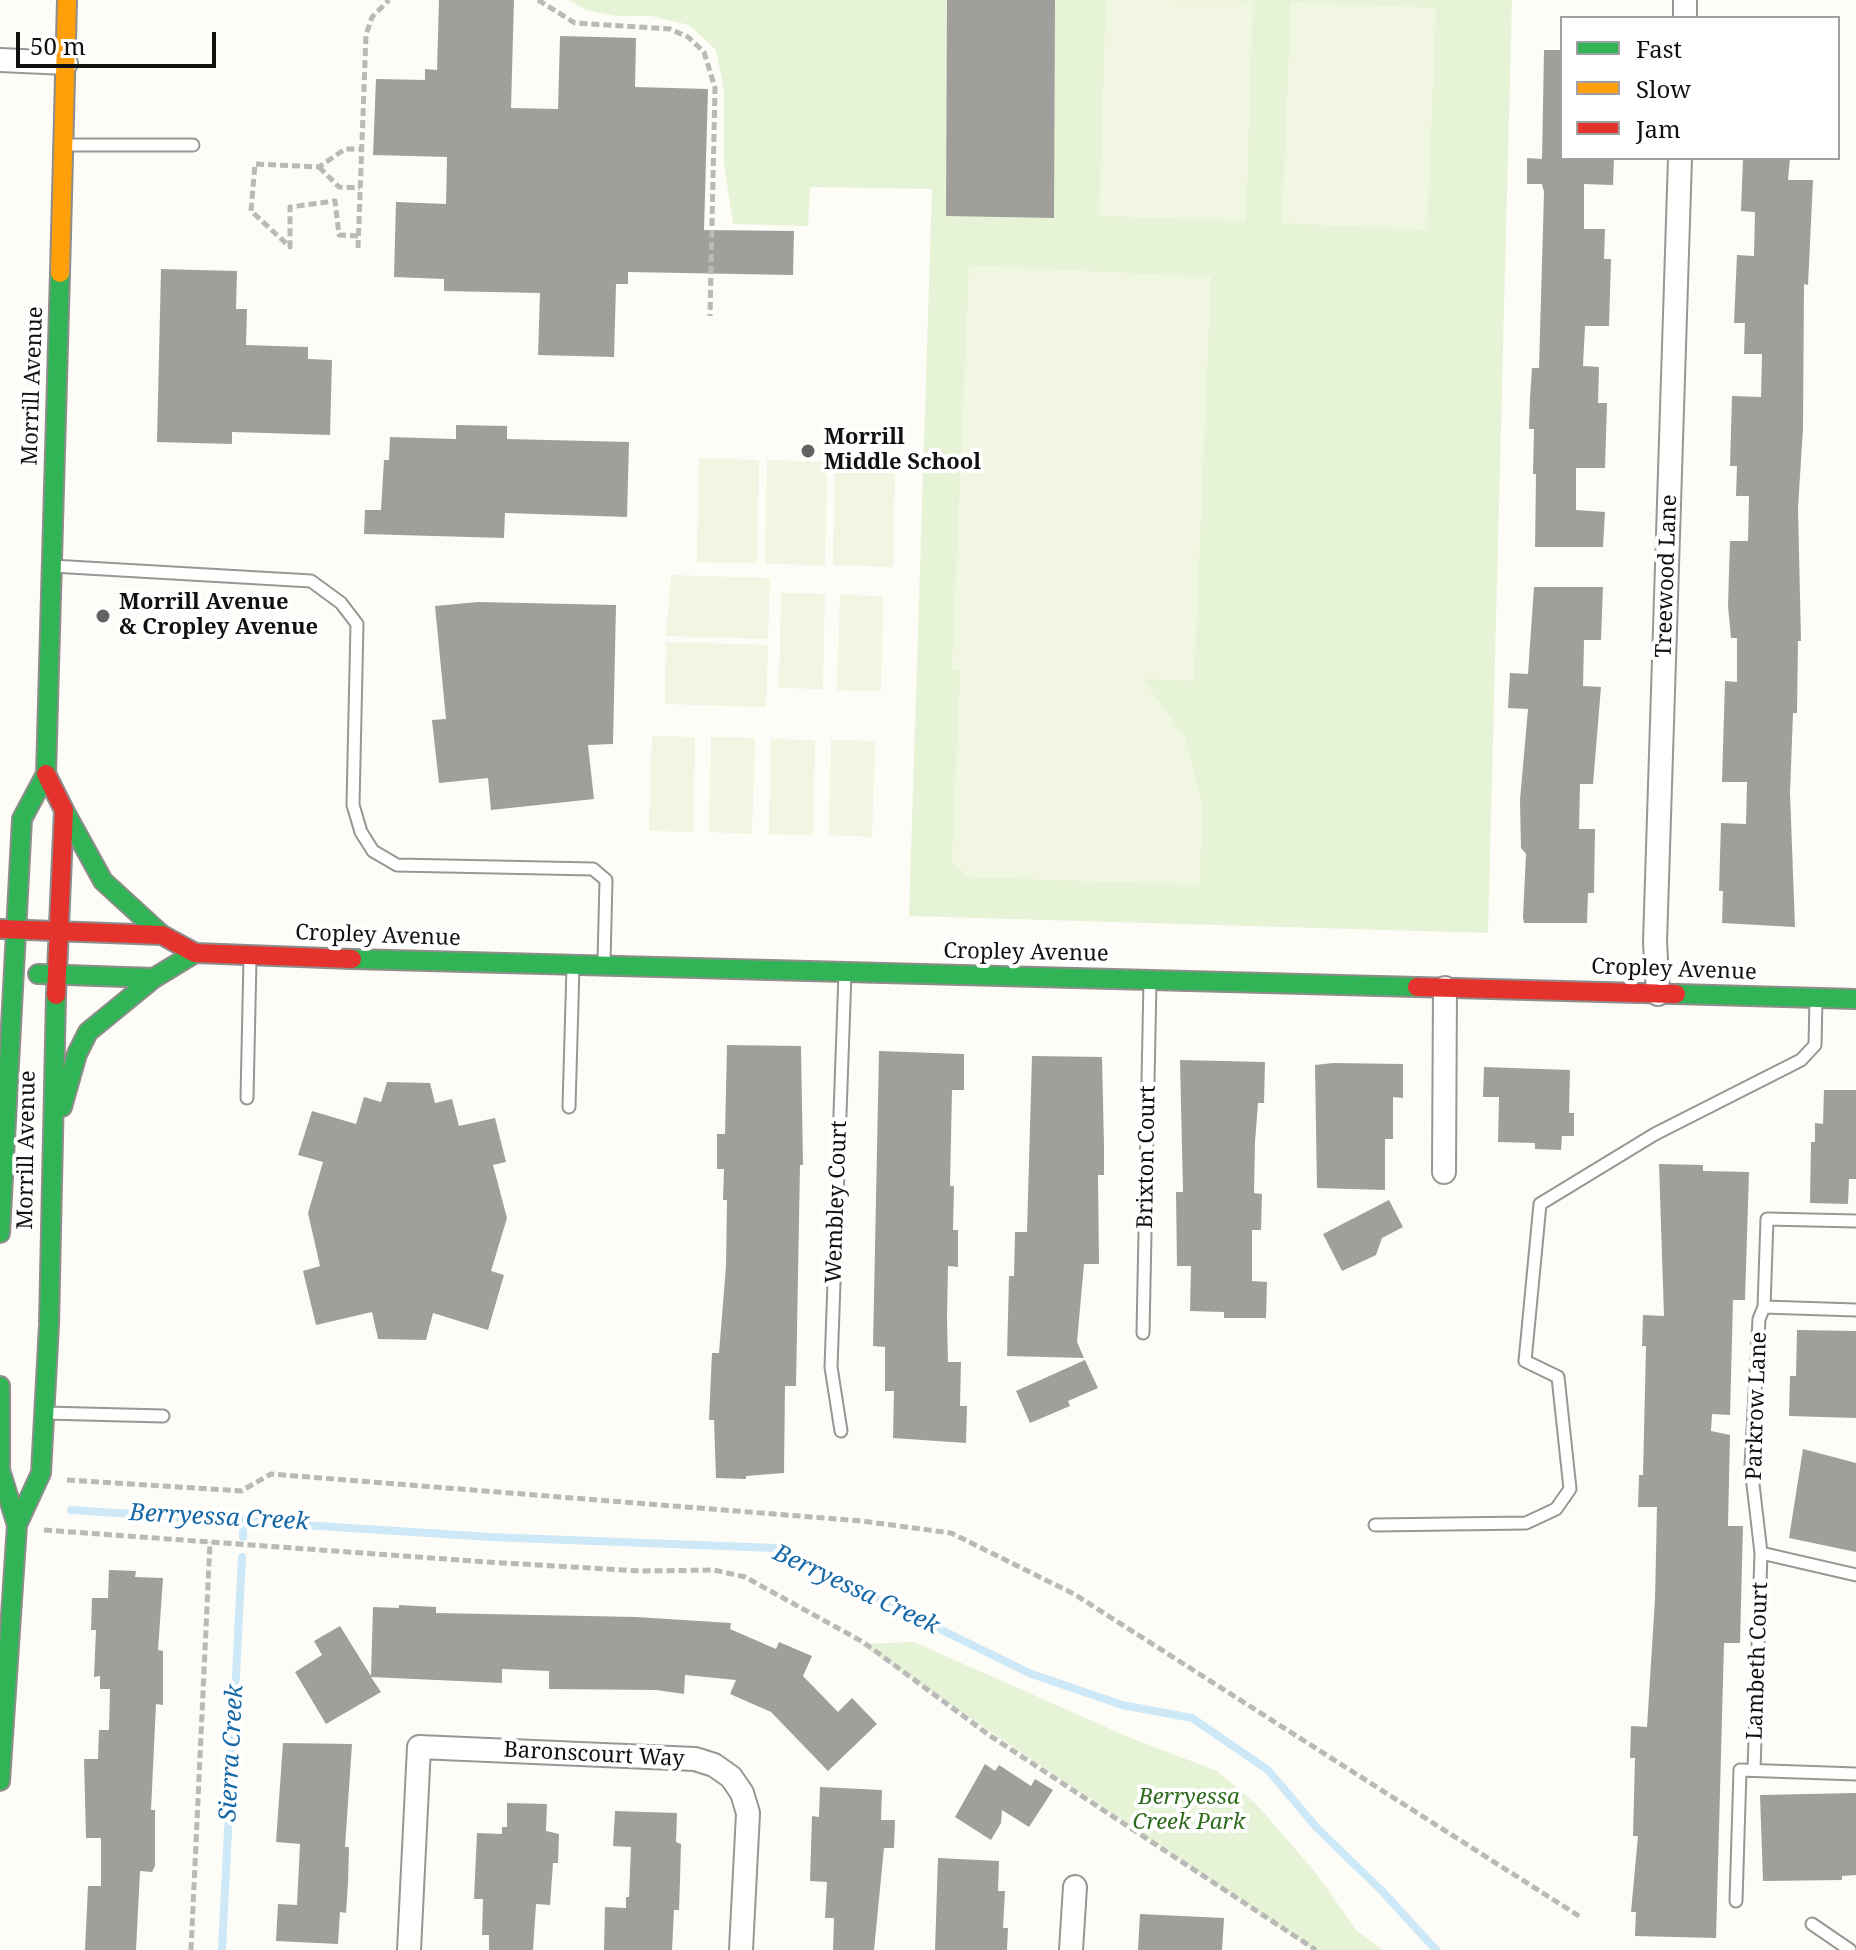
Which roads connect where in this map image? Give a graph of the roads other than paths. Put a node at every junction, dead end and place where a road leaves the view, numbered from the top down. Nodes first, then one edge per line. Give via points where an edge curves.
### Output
1 (67, 0) edge
2 (0, 60) edge
3 (66, 63) junction
4 (63, 145) junction
5 (193, 145) dead end
6 (1680, 160) edge
7 (52, 566) junction
8 (46, 774) junction
9 (64, 810) junction
10 (22, 819) junction
11 (0, 858) edge
12 (8, 929) edge
13 (59, 931) junction
14 (162, 935) junction
15 (195, 953) junction
16 (251, 956) junction
17 (573, 966) junction
18 (603, 966) junction
19 (6, 973) edge
20 (845, 973) junction
21 (57, 974) junction
22 (154, 978) junction
23 (1150, 981) junction
24 (1445, 988) junction
25 (1658, 994) junction
26 (1816, 998) junction
27 (1856, 999) edge
28 (4, 1068) edge
29 (247, 1098) dead end
30 (569, 1107) dead end
31 (51, 1147) junction
32 (1444, 1172) dead end
33 (1856, 1221) edge
34 (0, 1233) edge
35 (1764, 1307) junction
36 (1856, 1310) edge
37 (1143, 1333) dead end
38 (0, 1386) edge
39 (44, 1413) junction
40 (163, 1416) dead end
41 (841, 1431) dead end
42 (17, 1525) junction
43 (1375, 1525) dead end
44 (1761, 1553) junction
45 (1856, 1575) edge
46 (2, 1714) edge
47 (1754, 1770) junction
48 (1856, 1774) edge
49 (0, 1781) edge
50 (1075, 1887) dead end
51 (1736, 1901) dead end
52 (1812, 1924) dead end
53 (409, 1950) edge
54 (741, 1950) edge
55 (1071, 1950) edge
56 (1850, 1950) edge

1 - 3 street, Morrill Avenue
2 - 3 street
3 - 4 street, Morrill Avenue
4 - 5 lane
4 - 7 street, Morrill Avenue
6 - 25 street, Treewood Lane via 1655,942
7 - 8 street, Morrill Avenue
7 - 18 lane via 311,581 341,603 357,624 353,805 373,851 397,865 593,869 606,880
8 - 9 street, Morrill Avenue
8 - 10 street, Morrill Avenue
9 - 13 street, Morrill Avenue
9 - 14 street via 103,881
10 - 11 street
10 - 12 street, Morrill Avenue
12 - 13 street, Cropley Avenue
12 - 19 street, Morrill Avenue
13 - 14 street, Cropley Avenue
13 - 21 street, Morrill Avenue
14 - 15 street, Cropley Avenue
15 - 16 street, Cropley Avenue
15 - 22 street
16 - 17 street, Cropley Avenue
16 - 29 lane
17 - 18 street, Cropley Avenue
17 - 30 lane
18 - 20 street, Cropley Avenue
19 - 21 street
19 - 28 street, Morrill Avenue
20 - 23 street, Cropley Avenue
20 - 41 lane, Wembley Court via 831,1367
21 - 22 street
21 - 31 street, Morrill Avenue
22 - 31 street via 88,1032
23 - 24 street, Cropley Avenue
23 - 37 lane, Brixton Court
24 - 25 street, Cropley Avenue
24 - 32 street
25 - 26 street, Cropley Avenue
26 - 27 street, Cropley Avenue
26 - 43 lane via 1815,1045 1801,1060 1655,1134 1540,1204 1525,1361 1558,1377 1570,1489 1556,1509 1526,1523
28 - 34 street, Morrill Avenue
31 - 39 street, Morrill Avenue
33 - 35 lane, Parkrow Lane via 1767,1219
35 - 36 lane, Parkrow Lane
35 - 44 lane, Parkrow Lane via 1759,1319 1751,1467
38 - 42 street, Morrill Avenue via 0,1470
39 - 40 lane
39 - 42 street, Morrill Avenue via 41,1473
42 - 46 street, Morrill Avenue
44 - 45 lane, Lambeth Court
44 - 47 lane, Lambeth Court
46 - 49 street, Morrill Avenue
47 - 48 lane, Lambeth Court
47 - 51 lane, Lambeth Court via 1740,1770
50 - 55 street
52 - 56 lane
53 - 54 street, Baronscourt Way via 419,1747 695,1759 714,1765 731,1777 748,1813

